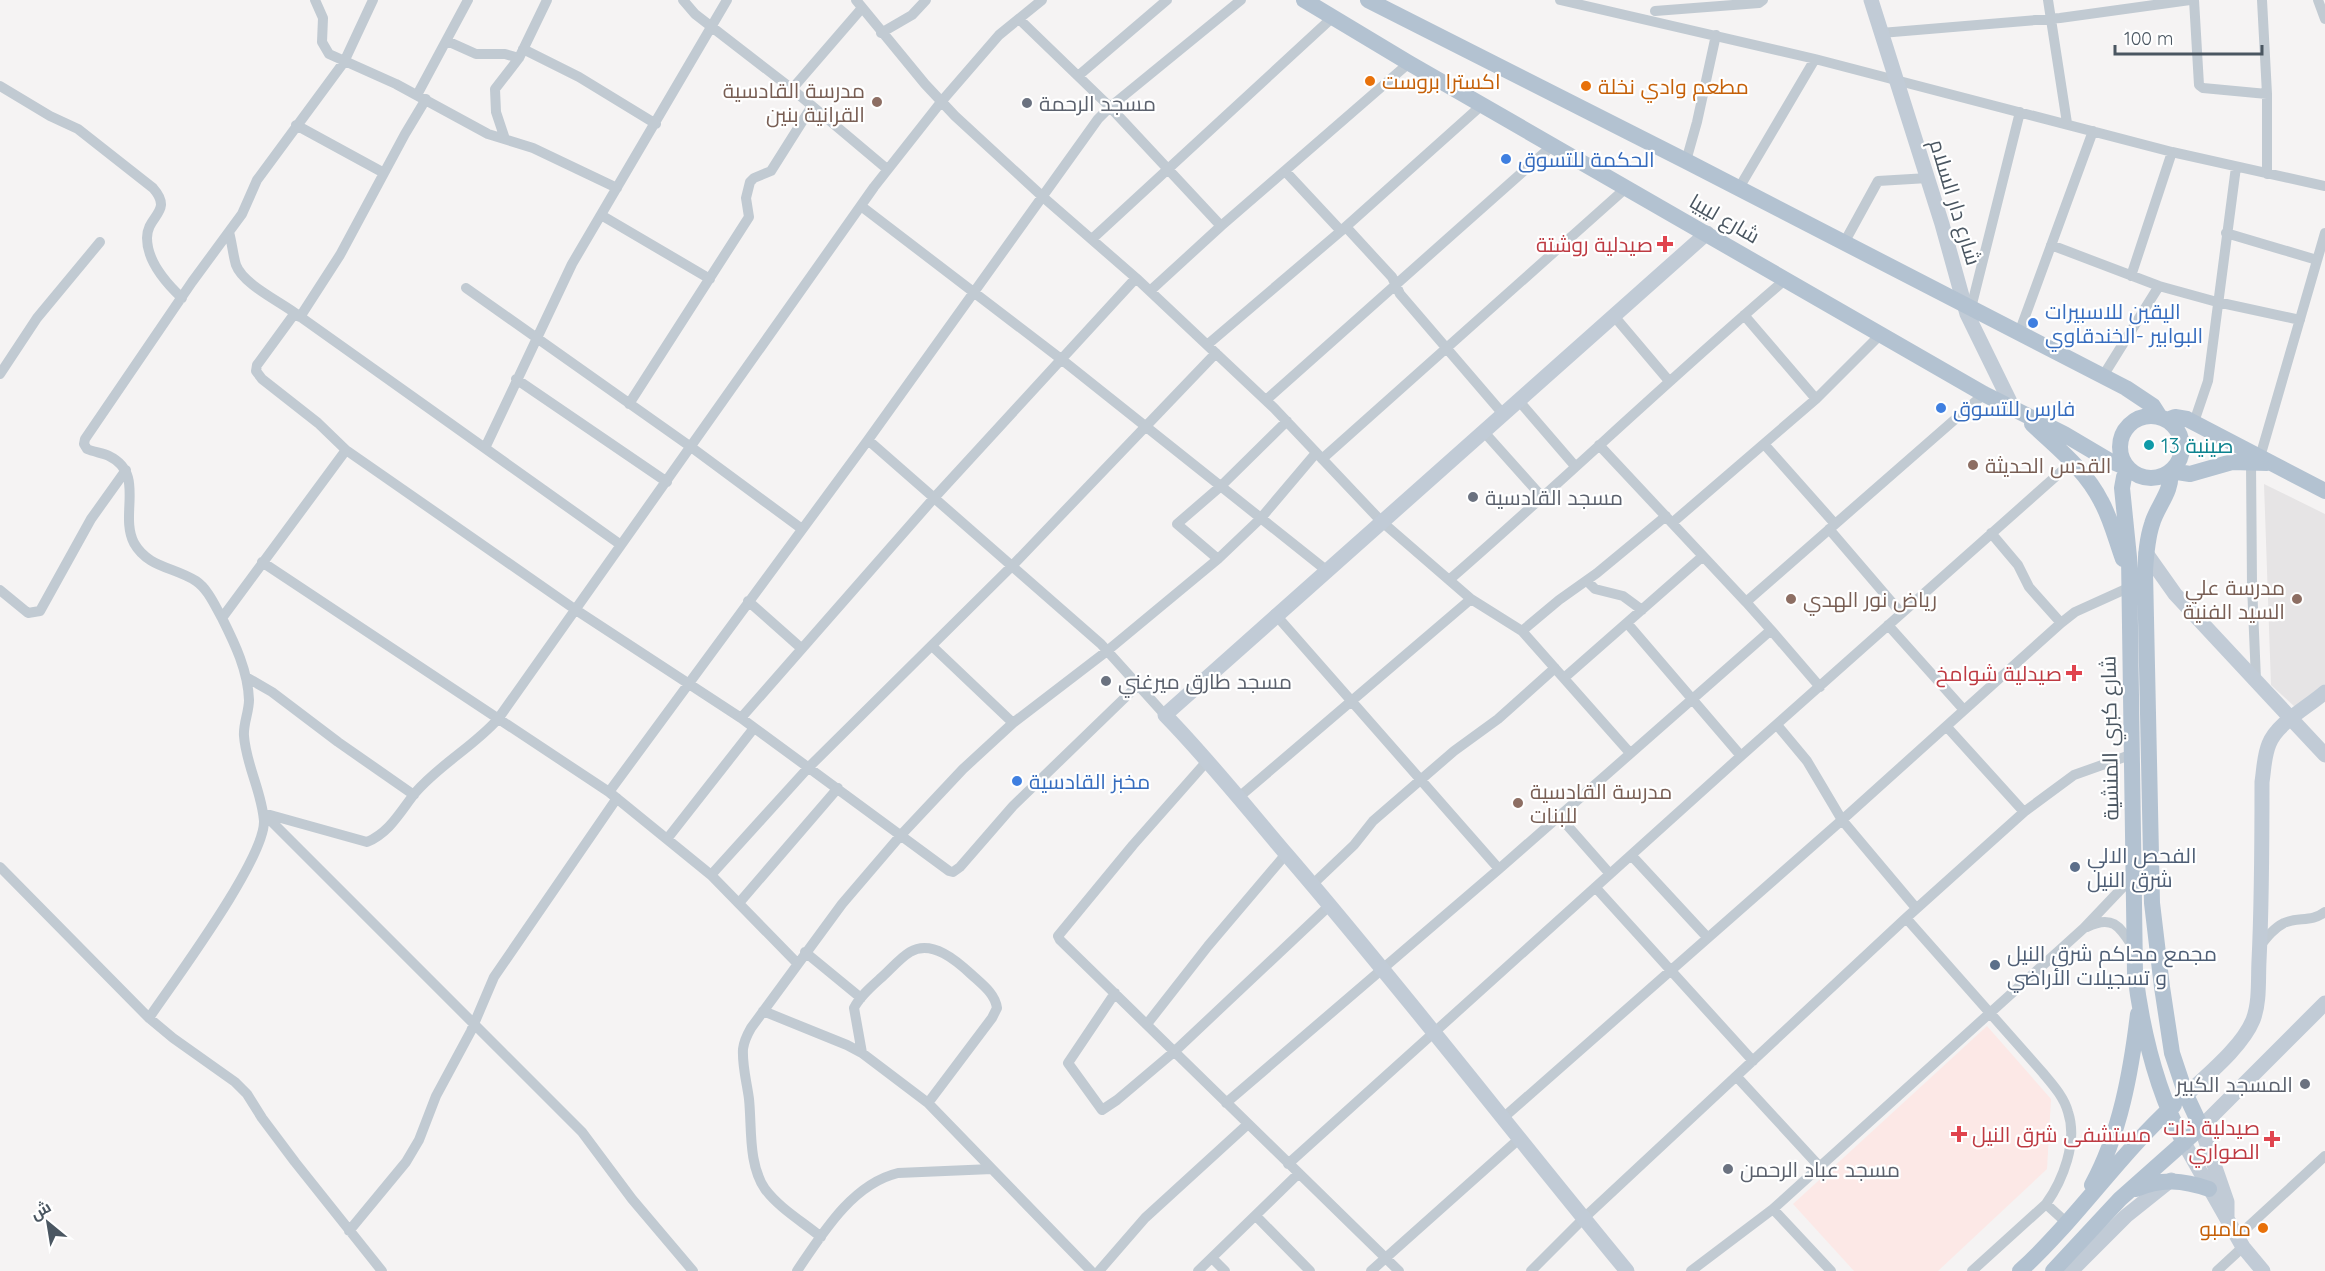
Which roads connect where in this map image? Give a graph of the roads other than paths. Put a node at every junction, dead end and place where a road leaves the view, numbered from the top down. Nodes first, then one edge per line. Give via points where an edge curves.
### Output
1 (315, 0) edge
2 (373, 0) edge
3 (468, 0) edge
4 (546, 0) edge
5 (682, 0) edge
6 (727, 0) edge
7 (926, 0) edge
8 (1042, 0) edge
9 (1167, 0) edge
10 (1241, 0) edge
11 (1304, 0) edge
12 (1368, 0) edge
13 (1560, 0) edge
14 (1763, 0) edge
15 (1871, 0) edge
16 (2048, 0) edge
17 (2192, 0) edge
18 (2262, 0) edge
19 (2318, 0) edge
20 (1721, 3) edge
21 (859, 4) edge
22 (1395, 6) edge
23 (1655, 11) edge
24 (1333, 17) junction
25 (2052, 18) junction
26 (1019, 19) junction
27 (2325, 20) edge
28 (711, 26) junction
29 (881, 33) junction
30 (1881, 33) junction
31 (1716, 35) junction
32 (447, 41) junction
33 (521, 53) junction
34 (1815, 59) junction
35 (344, 62) junction
36 (1409, 63) junction
37 (1078, 76) junction
38 (1896, 80) junction
39 (0, 86) edge
40 (792, 89) junction
41 (2267, 94) junction
42 (422, 97) junction
43 (941, 102) junction
44 (1483, 104) junction
45 (813, 106) junction
46 (1110, 107) junction
47 (2020, 112) junction
48 (2067, 123) junction
49 (656, 124) junction
50 (296, 125) junction
51 (2093, 131) junction
52 (505, 139) junction
53 (1553, 145) junction
54 (2172, 152) junction
55 (1686, 161) junction
56 (2236, 167) junction
57 (887, 169) junction
58 (1168, 169) junction
59 (1285, 171) junction
60 (384, 173) junction
61 (2267, 174) junction
62 (1928, 178) junction
63 (2325, 186) edge
64 (617, 188) junction
65 (1626, 188) junction
66 (1739, 188) junction
67 (1043, 197) junction
68 (861, 206) junction
69 (602, 215) junction
70 (1221, 226) junction
71 (1344, 229) junction
72 (229, 232) junction
73 (2325, 232) edge
74 (1707, 233) junction
75 (2226, 233) junction
76 (1092, 239) junction
77 (100, 242) dead end
78 (1844, 243) junction
79 (2051, 245) junction
80 (2317, 260) junction
81 (2131, 276) junction
82 (1136, 278) junction
83 (710, 279) junction
84 (1786, 279) junction
85 (1396, 284) junction
86 (2159, 286) junction
87 (466, 288) dead end
88 (975, 291) junction
89 (1150, 291) junction
90 (182, 298) junction
91 (2217, 302) junction
92 (1967, 306) junction
93 (298, 315) junction
94 (1744, 315) junction
95 (1614, 316) junction
96 (2300, 320) junction
97 (2019, 333) junction
98 (1881, 334) junction
99 (536, 338) junction
100 (1207, 345) junction
101 (1445, 349) junction
102 (1216, 354) junction
103 (1061, 358) junction
104 (0, 374) edge
105 (2103, 376) junction
106 (516, 379) junction
107 (1669, 381) junction
108 (1984, 394) junction
109 (1816, 399) junction
110 (1266, 400) junction
111 (1519, 401) junction
112 (629, 404) junction
113 (2017, 411) junction
114 (1503, 414) junction
115 (2163, 418) junction
116 (1287, 421) junction
117 (2194, 422) junction
118 (1146, 428) junction
119 (1484, 432) junction
120 (868, 440) junction
121 (1764, 444) junction
122 (1599, 445) junction
123 (691, 447) junction
124 (485, 448) junction
125 (346, 450) junction
126 (1319, 456) junction
127 (2260, 461) junction
128 (2072, 462) junction
129 (1575, 466) junction
130 (2128, 468) junction
131 (126, 470) junction
132 (2170, 471) junction
133 (667, 482) junction
134 (1221, 486) junction
135 (2325, 491) edge
136 (934, 498) junction
137 (1543, 498) junction
138 (1261, 518) junction
139 (1669, 519) junction
140 (1381, 521) junction
141 (1832, 526) junction
142 (802, 529) junction
143 (1991, 533) junction
144 (621, 545) junction
145 (2146, 553) junction
146 (1702, 556) junction
147 (1218, 559) junction
148 (262, 562) junction
149 (1013, 565) junction
150 (1326, 570) junction
151 (1449, 579) junction
152 (2128, 580) junction
153 (1587, 581) junction
154 (0, 590) edge
155 (1471, 599) junction
156 (748, 601) junction
157 (1746, 602) junction
158 (576, 610) junction
159 (1642, 610) junction
160 (1901, 613) junction
161 (1275, 614) junction
162 (222, 618) junction
163 (1627, 623) junction
164 (2061, 623) junction
165 (1888, 625) junction
166 (1770, 630) junction
167 (1522, 631) junction
168 (932, 646) junction
169 (801, 648) junction
170 (1107, 651) junction
171 (1555, 668) junction
172 (246, 677) junction
173 (1564, 678) junction
174 (2256, 680) junction
175 (688, 684) junction
176 (1138, 685) junction
177 (1820, 687) junction
178 (2325, 692) edge
179 (1692, 699) junction
180 (1351, 701) junction
181 (1964, 710) junction
182 (1165, 715) junction
183 (741, 718) junction
184 (498, 719) junction
185 (2292, 719) junction
186 (1013, 723) junction
187 (1777, 725) junction
188 (1947, 727) junction
189 (754, 728) junction
190 (1630, 753) junction
191 (2133, 754) junction
192 (2325, 755) edge
193 (1741, 756) junction
194 (1208, 760) junction
195 (808, 768) junction
196 (1421, 778) junction
197 (838, 788) junction
198 (414, 795) junction
199 (613, 795) junction
200 (1239, 796) junction
201 (2024, 812) junction
202 (262, 813) junction
203 (1559, 816) junction
204 (1842, 820) junction
205 (901, 835) junction
206 (667, 839) junction
207 (1286, 854) junction
208 (1632, 856) junction
209 (0, 867) edge
210 (2133, 867) junction
211 (1499, 869) junction
212 (1610, 874) junction
213 (711, 875) junction
214 (1313, 884) junction
215 (1596, 888) junction
216 (739, 903) junction
217 (1330, 905) junction
218 (1916, 908) junction
219 (2325, 912) edge
220 (1906, 918) junction
221 (2084, 928) junction
222 (1707, 937) junction
223 (2260, 946) junction
224 (2134, 948) junction
225 (805, 952) junction
226 (797, 963) junction
227 (1382, 968) junction
228 (1669, 970) junction
229 (1115, 993) junction
230 (861, 998) junction
231 (2139, 1004) junction
232 (2324, 1006) edge
233 (764, 1011) junction
234 (1990, 1011) junction
235 (150, 1018) junction
236 (474, 1022) junction
237 (1147, 1024) junction
238 (1436, 1032) junction
239 (1174, 1051) junction
240 (862, 1053) junction
241 (1753, 1061) junction
242 (1737, 1077) junction
243 (2186, 1095) junction
244 (928, 1103) junction
245 (1226, 1103) junction
246 (2167, 1112) junction
247 (1503, 1118) junction
248 (1248, 1124) junction
249 (2201, 1127) junction
250 (1519, 1139) junction
251 (2184, 1143) junction
252 (2325, 1156) edge
253 (1288, 1164) junction
254 (1819, 1166) junction
255 (992, 1169) junction
256 (1298, 1174) junction
257 (2170, 1180) junction
258 (2209, 1189) junction
259 (2120, 1199) junction
260 (2046, 1204) junction
261 (1773, 1209) junction
262 (1256, 1216) junction
263 (2227, 1217) junction
264 (1584, 1218) junction
265 (2073, 1218) junction
266 (349, 1231) junction
267 (820, 1237) junction
268 (2240, 1242) junction
269 (1212, 1258) junction
270 (1385, 1258) junction
271 (382, 1271) edge
272 (693, 1271) edge
273 (797, 1271) edge
274 (1090, 1271) edge
275 (1099, 1271) edge
276 (1198, 1271) edge
277 (1225, 1271) edge
278 (1310, 1271) edge
279 (1371, 1271) edge
280 (1399, 1271) edge
281 (1530, 1271) edge
282 (1627, 1271) edge
283 (1691, 1271) edge
284 (1831, 1271) edge
285 (1972, 1271) edge
286 (2020, 1271) edge
287 (2054, 1271) edge
288 (2071, 1271) edge
289 (2217, 1271) edge
290 (2263, 1271) edge

1 - 35 street via 323,18 324,48
2 - 35 street
3 - 32 street
4 - 33 street
5 - 28 street
6 - 28 street
7 - 29 street via 912,15
8 - 26 street
9 - 37 street
10 - 46 street
11 - 24 main road, شارع ليبيا
12 - 22 main road, شارع ليبيا
13 - 23 street
14 - 20 street
15 - 30 street, شارع دار السلام
16 - 25 street
17 - 25 street
17 - 41 street via 2199,85
18 - 41 street
19 - 27 street
20 - 23 street
21 - 29 street
21 - 40 street
22 - 55 main road, شارع ليبيا
23 - 31 street
24 - 36 main road, شارع ليبيا
24 - 58 street
25 - 30 street
25 - 48 street
26 - 37 street
26 - 43 street via 999,35
28 - 40 street
28 - 49 street
29 - 43 street
30 - 38 street, شارع دار السلام
31 - 34 street
31 - 55 street
32 - 33 street via 476,54
32 - 42 street
33 - 49 street via 579,77
33 - 52 street via 495,89 496,112
34 - 38 street
34 - 66 street
35 - 42 street
35 - 50 street
36 - 44 main road, شارع ليبيا
36 - 59 street
37 - 46 street
38 - 47 street
38 - 62 street, شارع دار السلام
39 - 90 street via 78,129 153,188 162,202 147,242 159,273
40 - 45 street
41 - 61 street
42 - 52 street via 488,134
42 - 60 street
43 - 57 street
43 - 67 street
44 - 53 main road, شارع ليبيا
44 - 71 street
45 - 57 street
45 - 83 street via 771,171 750,182 746,198 749,217
46 - 58 street
46 - 67 street
47 - 48 street
47 - 92 street
48 - 51 street
49 - 64 street
50 - 60 street
50 - 72 street via 257,180 246,207
51 - 54 street
51 - 79 street
52 - 64 street
53 - 65 main road, شارع ليبيا
53 - 85 street
54 - 56 street
54 - 81 street
55 - 66 main road, شارع ليبيا
56 - 61 street
56 - 75 street
57 - 68 street
58 - 70 street
58 - 76 street
59 - 70 street
59 - 71 street
60 - 93 street via 339,255
61 - 63 street
62 - 78 street via 1878,181
62 - 92 street, شارع دار السلام
64 - 69 street
65 - 74 main road, شارع ليبيا
65 - 101 street
66 - 78 main road, شارع ليبيا
67 - 76 street
67 - 88 street
68 - 88 street
68 - 123 street
69 - 83 street
69 - 99 street via 572,264
70 - 89 street
71 - 85 street
71 - 100 street
72 - 90 street
72 - 93 street via 241,274
73 - 80 street
74 - 84 main road, شارع ليبيا
74 - 95 street
75 - 80 street
75 - 91 street
76 - 82 street
77 - 104 street via 37,318
78 - 92 main road, شارع ليبيا
79 - 81 street
79 - 97 street
80 - 96 street
81 - 86 street
82 - 89 street
82 - 103 street
83 - 112 street
84 - 94 street
84 - 98 main road, شارع ليبيا
85 - 101 street
85 - 110 street
86 - 91 street
86 - 105 street
87 - 99 street
88 - 103 street
88 - 120 street
89 - 100 street
90 - 131 street via 85,439 87,449 108,455
91 - 96 street
91 - 117 street via 2208,381
92 - 97 main road, شارع ليبيا
92 - 113 street, شارع دار السلام via 1971,325
93 - 124 street
93 - 125 street via 257,365 256,372
94 - 107 street
94 - 109 street
95 - 107 street
95 - 111 street
96 - 127 street
97 - 105 main road, شارع ليبيا
98 - 108 main road, شارع ليبيا
98 - 109 street
99 - 106 street
99 - 112 street
100 - 102 street
101 - 114 street
101 - 126 street
102 - 110 street
102 - 118 street
103 - 118 street
103 - 136 street
105 - 115 main road, شارع ليبيا via 2148,401
106 - 124 street
106 - 133 street
107 - 122 street
108 - 113 main road, شارع ليبيا
108 - 141 street
109 - 121 street
110 - 116 street
111 - 114 street
111 - 129 street
112 - 123 street
113 - 128 main road
113 - 130 main road, شارع ليبيا
114 - 119 street
115 - 117 main road via 2181,417
115 - 130 main road via 2142,417 2122,434 2120,452
115 - 132 main road via 2175,426 2182,444 2178,463
116 - 126 street
116 - 134 street
117 - 127 main road
118 - 134 street
118 - 149 street
119 - 137 street
119 - 140 street
120 - 136 street
120 - 142 street
121 - 139 street
121 - 141 street
122 - 129 street
122 - 139 street
123 - 133 street
123 - 142 street
124 - 144 street
125 - 148 street
125 - 158 street
126 - 138 street
126 - 140 street
127 - 132 main road via 2225,463 2190,474
127 - 135 main road
127 - 174 street via 2252,585
128 - 143 street
128 - 152 main road via 2101,501
129 - 137 street
130 - 132 main road via 2152,478
130 - 152 main road, شارع كبري المنشية via 2122,488
131 - 154 street via 91,519 40,611 28,614
131 - 162 street via 131,485 128,528 134,543 151,562 198,582
132 - 145 main road, شارع كبري المنشية via 2171,484 2152,522
133 - 144 street
134 - 138 street
134 - 147 street via 1177,524
136 - 149 street
136 - 169 street
137 - 151 street
138 - 147 street
138 - 150 street
139 - 146 street
139 - 153 street
140 - 150 street
140 - 151 street
141 - 157 street
141 - 160 street
142 - 156 street
143 - 160 street
143 - 164 street
144 - 158 street
145 - 174 street via 2175,594
145 - 243 main road, شارع كبري المنشية via 2152,903 2169,1039
146 - 157 street
146 - 159 street
147 - 170 street
148 - 162 street
148 - 184 street
149 - 168 street
149 - 170 street
150 - 161 street
151 - 155 street
152 - 164 street
152 - 191 main road, شارع كبري المنشية
153 - 159 street via 1594,589 1623,596
153 - 167 street
155 - 167 street
155 - 180 street
156 - 169 street
156 - 175 street
157 - 166 street
158 - 175 street
158 - 184 street
159 - 163 street
160 - 165 street
161 - 180 street
161 - 182 street
162 - 172 street
163 - 173 street
163 - 179 street
164 - 181 street
165 - 177 street
165 - 181 street
166 - 177 street
166 - 179 street
167 - 171 street
168 - 186 street
168 - 195 street
169 - 183 street
170 - 176 street
170 - 186 street
171 - 173 street
171 - 196 street via 1498,719
172 - 198 street
172 - 202 street via 249,702 244,736
173 - 190 street
174 - 185 street
175 - 183 street
175 - 199 street
176 - 182 street
176 - 205 street via 1013,806 957,870 945,868
177 - 187 street
178 - 185 street
179 - 190 street
179 - 193 street
180 - 196 street
180 - 200 street
181 - 188 street
182 - 194 street
183 - 189 street
184 - 198 street via 476,741 442,765
184 - 199 street
185 - 192 street
185 - 223 street via 2278,729 2265,757
186 - 205 street
187 - 193 street
187 - 204 street via 1807,761
188 - 201 street
188 - 204 street
189 - 195 street
189 - 206 street
190 - 203 street
191 - 201 street via 2074,775
191 - 210 main road, شارع كبري المنشية
193 - 208 street
194 - 200 street
194 - 229 street via 1060,932 1060,940
195 - 197 street
195 - 213 street
196 - 211 street
196 - 214 street
197 - 205 street
197 - 216 street
198 - 202 street via 392,825 367,842
199 - 206 street
199 - 236 street via 538,915 506,958
200 - 207 street
201 - 218 street
202 - 235 street via 263,831 228,902
202 - 236 street
203 - 211 street
203 - 212 street
204 - 218 street
204 - 222 street
205 - 225 street
206 - 213 street
207 - 214 street
207 - 237 street
208 - 212 street
208 - 222 street
209 - 235 street
210 - 221 street via 2123,887
210 - 224 main road, شارع كبري المنشية
211 - 227 street
212 - 215 street
213 - 216 street
214 - 217 street
215 - 228 street
215 - 238 street
216 - 226 street
217 - 227 street
217 - 239 street
218 - 220 street
219 - 223 street via 2317,918 2286,922
220 - 234 street
220 - 241 street
221 - 224 street via 2109,921
221 - 234 street
222 - 228 street
223 - 243 street via 2253,1020 2225,1058
224 - 231 main road, شارع كبري المنشية
225 - 226 street
225 - 230 street
226 - 233 street
227 - 238 street
227 - 245 street
228 - 241 street
228 - 247 street
229 - 237 street
229 - 239 street via 1068,1063 1100,1109 1117,1100
230 - 240 street via 854,1008
230 - 244 street via 910,952 925,949 946,954 958,962 994,998 995,1013
231 - 246 main road, شارع كبري المنشية
231 - 265 main road via 2129,1074 2113,1135 2097,1177
232 - 249 street
233 - 240 street
233 - 267 street via 745,1037 743,1048 753,1156 765,1188
234 - 254 street
234 - 260 street via 2060,1093 2069,1113 2067,1160
235 - 266 street via 247,1094
236 - 266 street via 406,1162
236 - 272 street via 582,1132
237 - 239 street
238 - 247 street
238 - 253 street
239 - 245 street
240 - 244 street
241 - 242 street
242 - 254 street
242 - 264 street
243 - 246 main road
243 - 249 main road, شارع كبري المنشية
244 - 255 street
245 - 248 street
246 - 251 main road, شارع كبري المنشية
246 - 265 main road
247 - 250 street
248 - 253 street
248 - 275 street via 1145,1218
249 - 251 main road
249 - 263 street via 2227,1202
250 - 264 street
250 - 270 street
251 - 258 street
251 - 259 main road
252 - 268 street
253 - 256 street
254 - 261 street
255 - 267 street via 885,1176 856,1197
255 - 274 street
256 - 262 street
256 - 270 street
257 - 258 main road
257 - 259 main road via 2151,1182
257 - 288 street via 2126,1216
258 - 263 street
259 - 287 main road
260 - 265 street
260 - 285 street
261 - 283 street
261 - 284 street
262 - 269 street
262 - 278 street
263 - 268 street
264 - 281 street
264 - 282 street
265 - 286 main road
266 - 271 street
267 - 273 street
268 - 289 street
268 - 290 street
269 - 276 street
269 - 277 street
270 - 279 street
270 - 280 street

